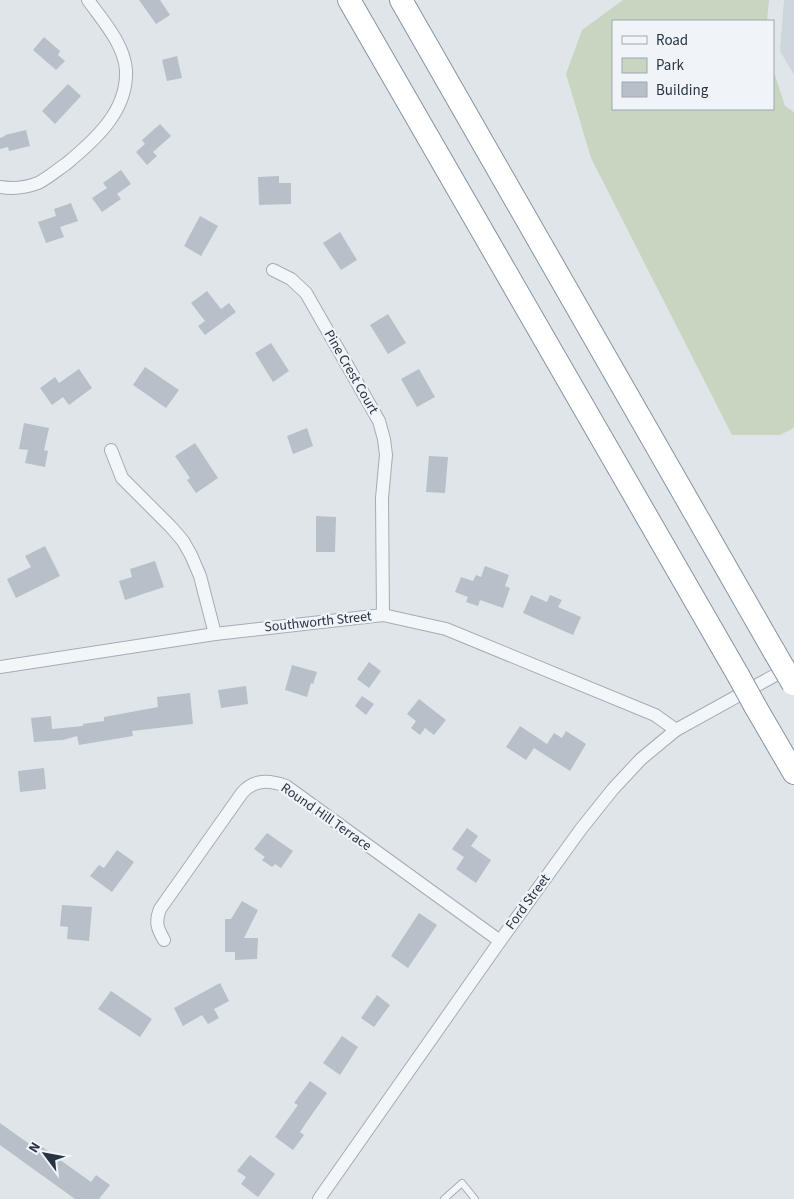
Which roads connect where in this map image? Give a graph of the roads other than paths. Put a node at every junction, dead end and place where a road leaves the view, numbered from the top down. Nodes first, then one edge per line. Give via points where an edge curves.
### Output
1 (88, 0) edge
2 (349, 0) edge
3 (401, 0) edge
4 (0, 187) edge
5 (273, 270) dead end
6 (110, 450) dead end
7 (383, 615) junction
8 (215, 634) junction
9 (0, 667) edge
10 (789, 672) edge
11 (676, 730) junction
12 (794, 773) edge
13 (164, 940) dead end
14 (500, 941) junction
15 (319, 1199) edge
16 (444, 1199) edge
17 (475, 1199) edge

1 - 4 street via 120,47 124,59 125,83 120,104 104,129 54,173 24,187
2 - 12 highway, bridge
3 - 10 highway
5 - 7 street, Pine Crest Court via 291,279 306,293 379,422 386,455 382,498
6 - 8 street via 122,478 171,526 191,555 200,576
7 - 8 street, Southworth Street
7 - 11 street, Southworth Street via 446,629 655,715
8 - 9 street, Southworth Street
10 - 11 street, Ford Street
11 - 14 street, Ford Street via 641,759 613,790
13 - 14 street, Round Hill Terrace via 156,928 160,909 242,793 254,783 265,781 286,786
14 - 15 street, Ford Street
16 - 17 lane via 462,1183

